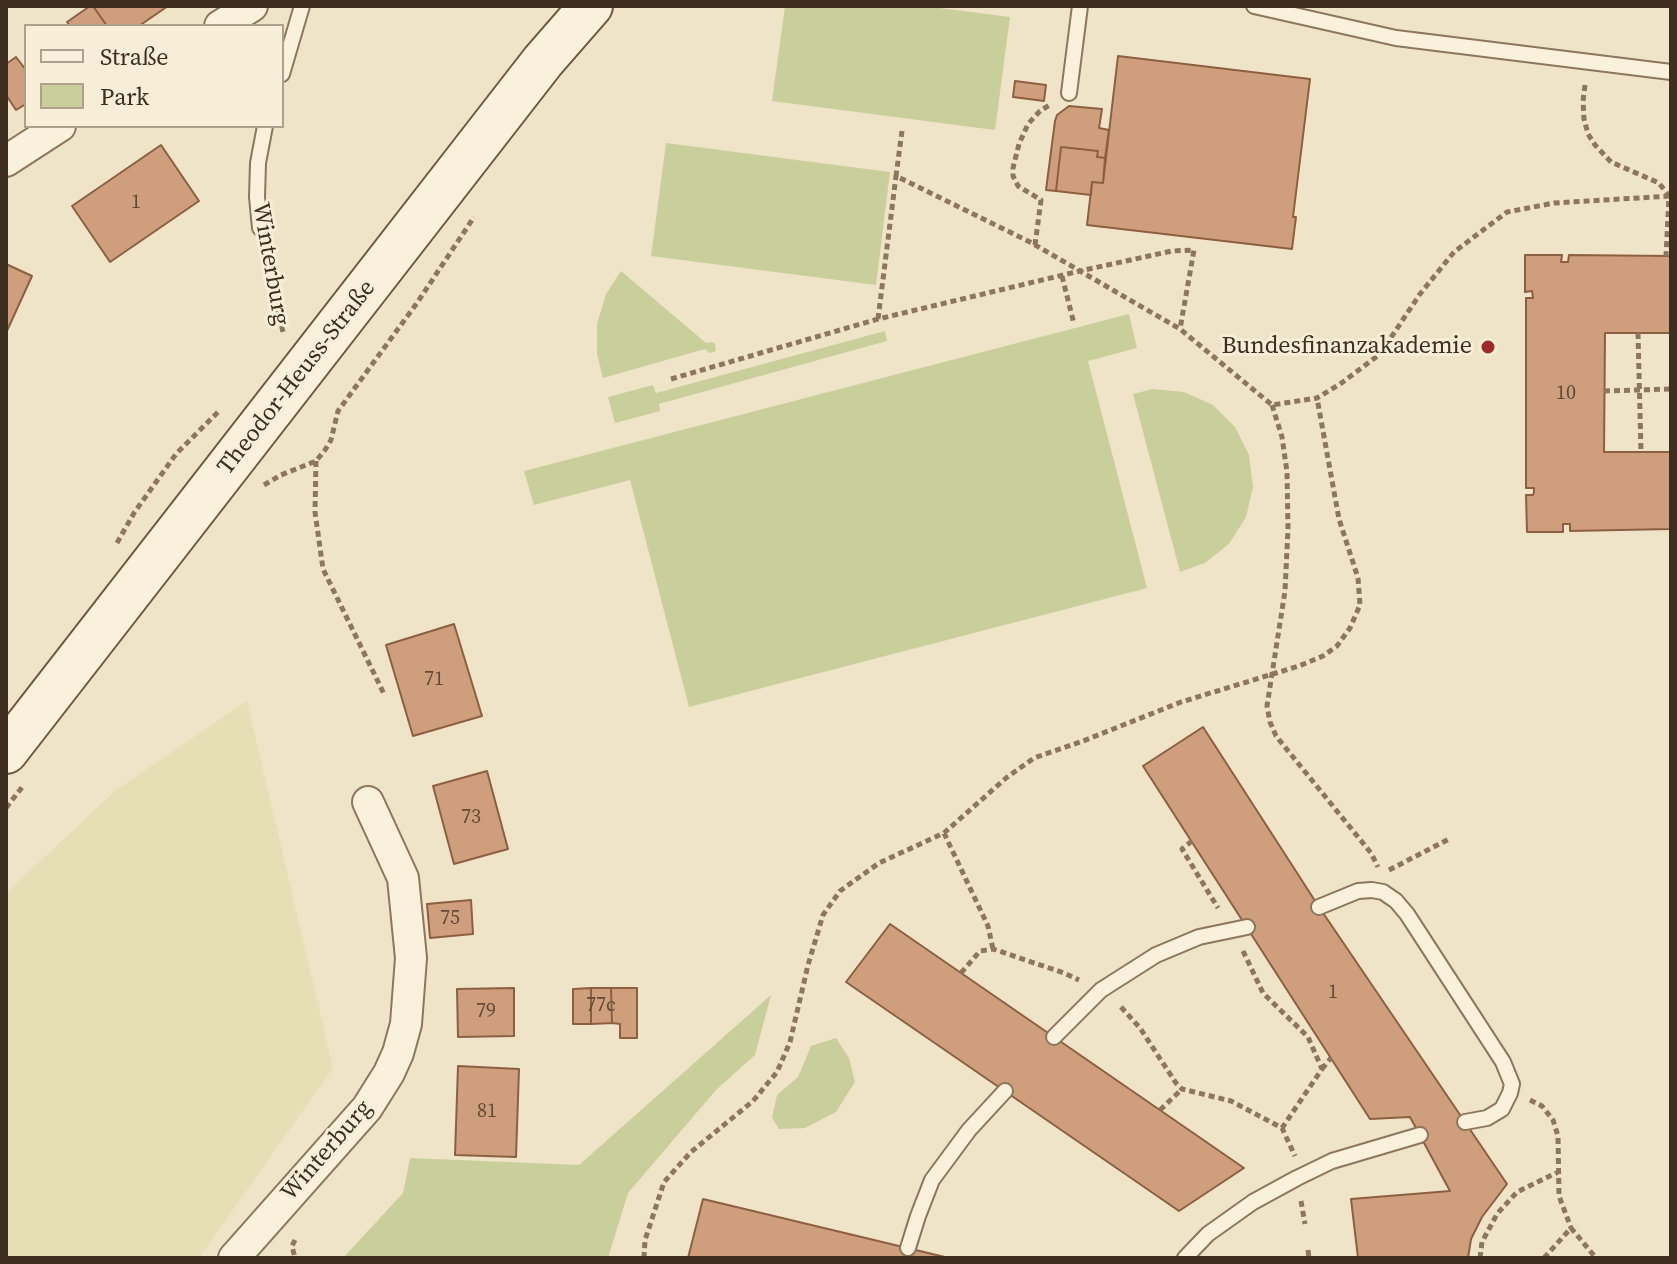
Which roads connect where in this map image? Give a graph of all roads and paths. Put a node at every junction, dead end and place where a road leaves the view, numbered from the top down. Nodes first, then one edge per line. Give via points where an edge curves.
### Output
1 (252, 6) edge
2 (302, 6) edge
3 (591, 6) edge
4 (1080, 6) edge
5 (1254, 6) edge
6 (223, 24) edge
7 (1589, 62) junction
8 (284, 68) edge
9 (1671, 72) edge
10 (1069, 93) joint
11 (57, 128) edge
12 (265, 128) edge
13 (902, 131) dead end
14 (6, 161) edge
15 (896, 176) junction
16 (1670, 196) edge
17 (481, 207) dead end
18 (260, 228) joint
19 (1035, 245) junction
20 (1666, 256) dead end
21 (1080, 271) junction
22 (1062, 276) junction
23 (878, 319) junction
24 (1074, 324) dead end
25 (1180, 329) junction
26 (1638, 333) dead end
27 (282, 343) dead end
28 (671, 379) dead end
29 (1671, 389) edge
30 (1640, 390) junction
31 (1604, 391) dead end
32 (1317, 398) junction
33 (1272, 405) junction
34 (1641, 452) dead end
35 (1271, 674) junction
36 (385, 696) dead end
37 (6, 752) edge
38 (368, 802) dead end
39 (944, 833) junction
40 (1449, 839) dead end
41 (1192, 841) dead end
42 (1319, 907) dead end
43 (1240, 929) junction
44 (993, 949) junction
45 (961, 973) dead end
46 (1101, 990) junction
47 (1140, 1028) dead end
48 (1054, 1037) dead end
49 (1331, 1058) dead end
50 (1322, 1069) junction
51 (1182, 1089) junction
52 (1005, 1091) dead end
53 (1510, 1093) junction
54 (1160, 1110) dead end
55 (1465, 1122) dead end
56 (1282, 1128) junction
57 (1420, 1135) dead end
58 (1558, 1172) junction
59 (1297, 1178) junction
60 (1571, 1228) junction
61 (908, 1248) dead end
62 (1308, 1250) dead end
63 (234, 1258) edge
64 (644, 1258) edge
65 (1185, 1258) edge
66 (1309, 1258) edge
67 (1480, 1258) edge
68 (1544, 1258) edge
69 (1596, 1258) edge

1 - 6 street
2 - 8 lane
3 - 37 main road, Theodor-Heuss-Straße via 533,73
4 - 10 lane
5 - 7 lane via 1396,38
7 - 9 lane
7 - 16 path via 1583,101 1588,134 1611,162 1659,183
10 - 19 path via 1028,124 1013,168 1018,186 1041,200
11 - 14 street
12 - 18 lane, Winterburg via 258,163
13 - 15 path
15 - 19 path
15 - 23 path
16 - 20 path
16 - 32 path via 1554,203 1507,212 1454,252 1380,354
17 - 36 path via 338,411 331,440 316,461 315,512 323,569
18 - 27 path, Winterburg
19 - 21 path
21 - 22 path
21 - 25 path
21 - 25 path via 1194,250
22 - 23 path
22 - 24 path
23 - 28 path
25 - 33 path
26 - 30 path
29 - 30 path
30 - 31 path
30 - 34 path
32 - 33 path
32 - 35 path via 1360,605 1337,646
33 - 35 path via 1287,472 1288,529 1285,591
35 - 39 path via 1034,758
35 - 40 path via 1267,706 1276,736 1371,853 1381,875
38 - 63 street, Winterburg via 403,878 411,958 406,1024 393,1063 367,1108
39 - 44 path via 988,926
39 - 64 path via 879,863 840,891 823,915 790,1042 777,1072 753,1101 691,1152 664,1182
41 - 43 path via 1182,849
42 - 53 lane via 1358,891 1383,892 1396,901 1503,1062
43 - 46 lane via 1199,937 1156,955
43 - 50 path via 1263,993 1308,1037
44 - 45 path via 980,951
44 - 46 path
46 - 48 lane
47 - 51 path
49 - 50 path
50 - 56 path
51 - 54 path
51 - 56 path via 1231,1101
52 - 61 lane via 932,1180
53 - 55 lane via 1502,1109
53 - 58 path via 1542,1106 1553,1120
56 - 59 path via 1295,1157
57 - 59 lane via 1332,1161
58 - 60 path via 1559,1196
58 - 67 path via 1517,1192 1497,1214
59 - 65 lane via 1208,1234
60 - 68 path
60 - 69 path
62 - 66 path

